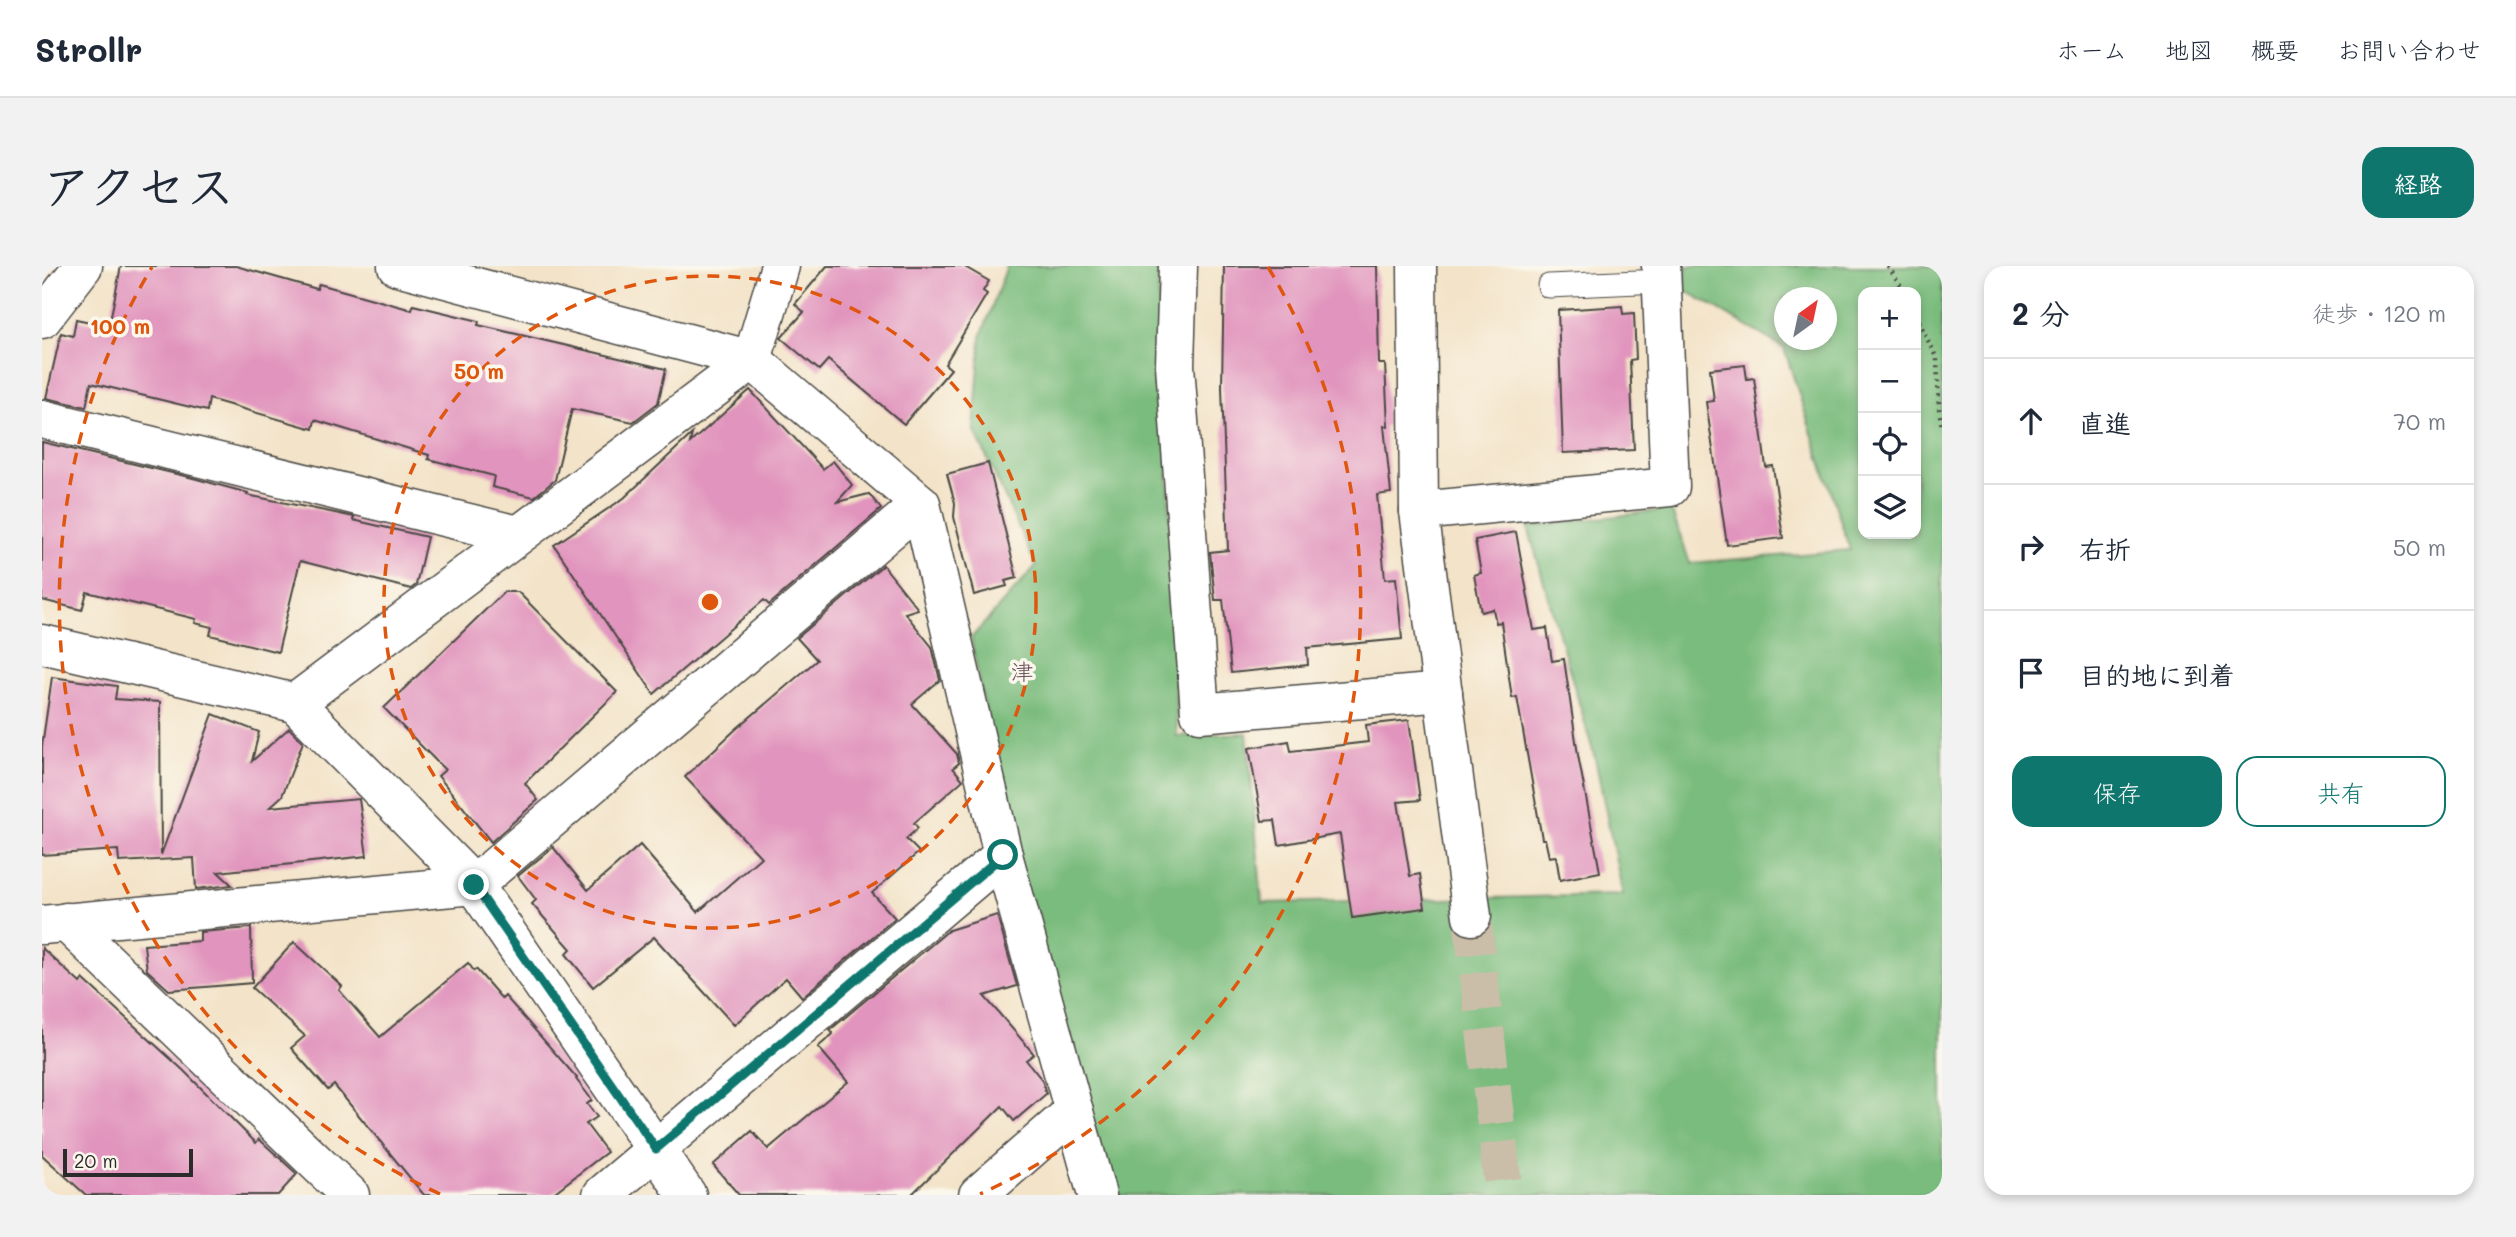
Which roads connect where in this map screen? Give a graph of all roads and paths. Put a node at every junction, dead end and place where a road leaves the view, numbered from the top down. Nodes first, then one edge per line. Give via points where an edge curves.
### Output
1 (83, 266) edge
2 (397, 266) edge
3 (780, 266) edge
4 (1178, 266) edge
5 (1417, 266) edge
6 (1888, 266) edge
7 (1661, 274) edge
8 (1549, 286) dead end
9 (1902, 287) edge
10 (42, 319) edge
11 (1921, 325) edge
12 (751, 360) junction
13 (42, 419) edge
14 (1942, 429) edge
15 (921, 504) junction
16 (1419, 510) junction
17 (518, 535) junction
18 (42, 644) edge
19 (1443, 692) junction
20 (295, 703) junction
21 (1003, 855) junction
22 (474, 885) junction
23 (1472, 916) tunnel mouth
24 (54, 924) edge
25 (1074, 1111) junction
26 (656, 1149) junction
27 (350, 1195) edge
28 (602, 1195) edge
29 (687, 1195) edge
30 (978, 1195) edge
31 (1097, 1195) edge

1 - 10 street
2 - 12 street
3 - 12 street
4 - 19 street via 1175,365 1200,713
5 - 16 street
6 - 9 path
7 - 8 lane
7 - 16 street via 1670,487
11 - 14 path via 1937,359
12 - 15 street
12 - 17 street
13 - 17 street
15 - 21 street
15 - 22 street
16 - 19 street
17 - 20 street
18 - 20 street
19 - 23 street
20 - 22 street
21 - 25 street
21 - 26 street
22 - 24 street
22 - 26 street
24 - 27 street
25 - 30 street
25 - 31 street
26 - 28 street
26 - 29 street

